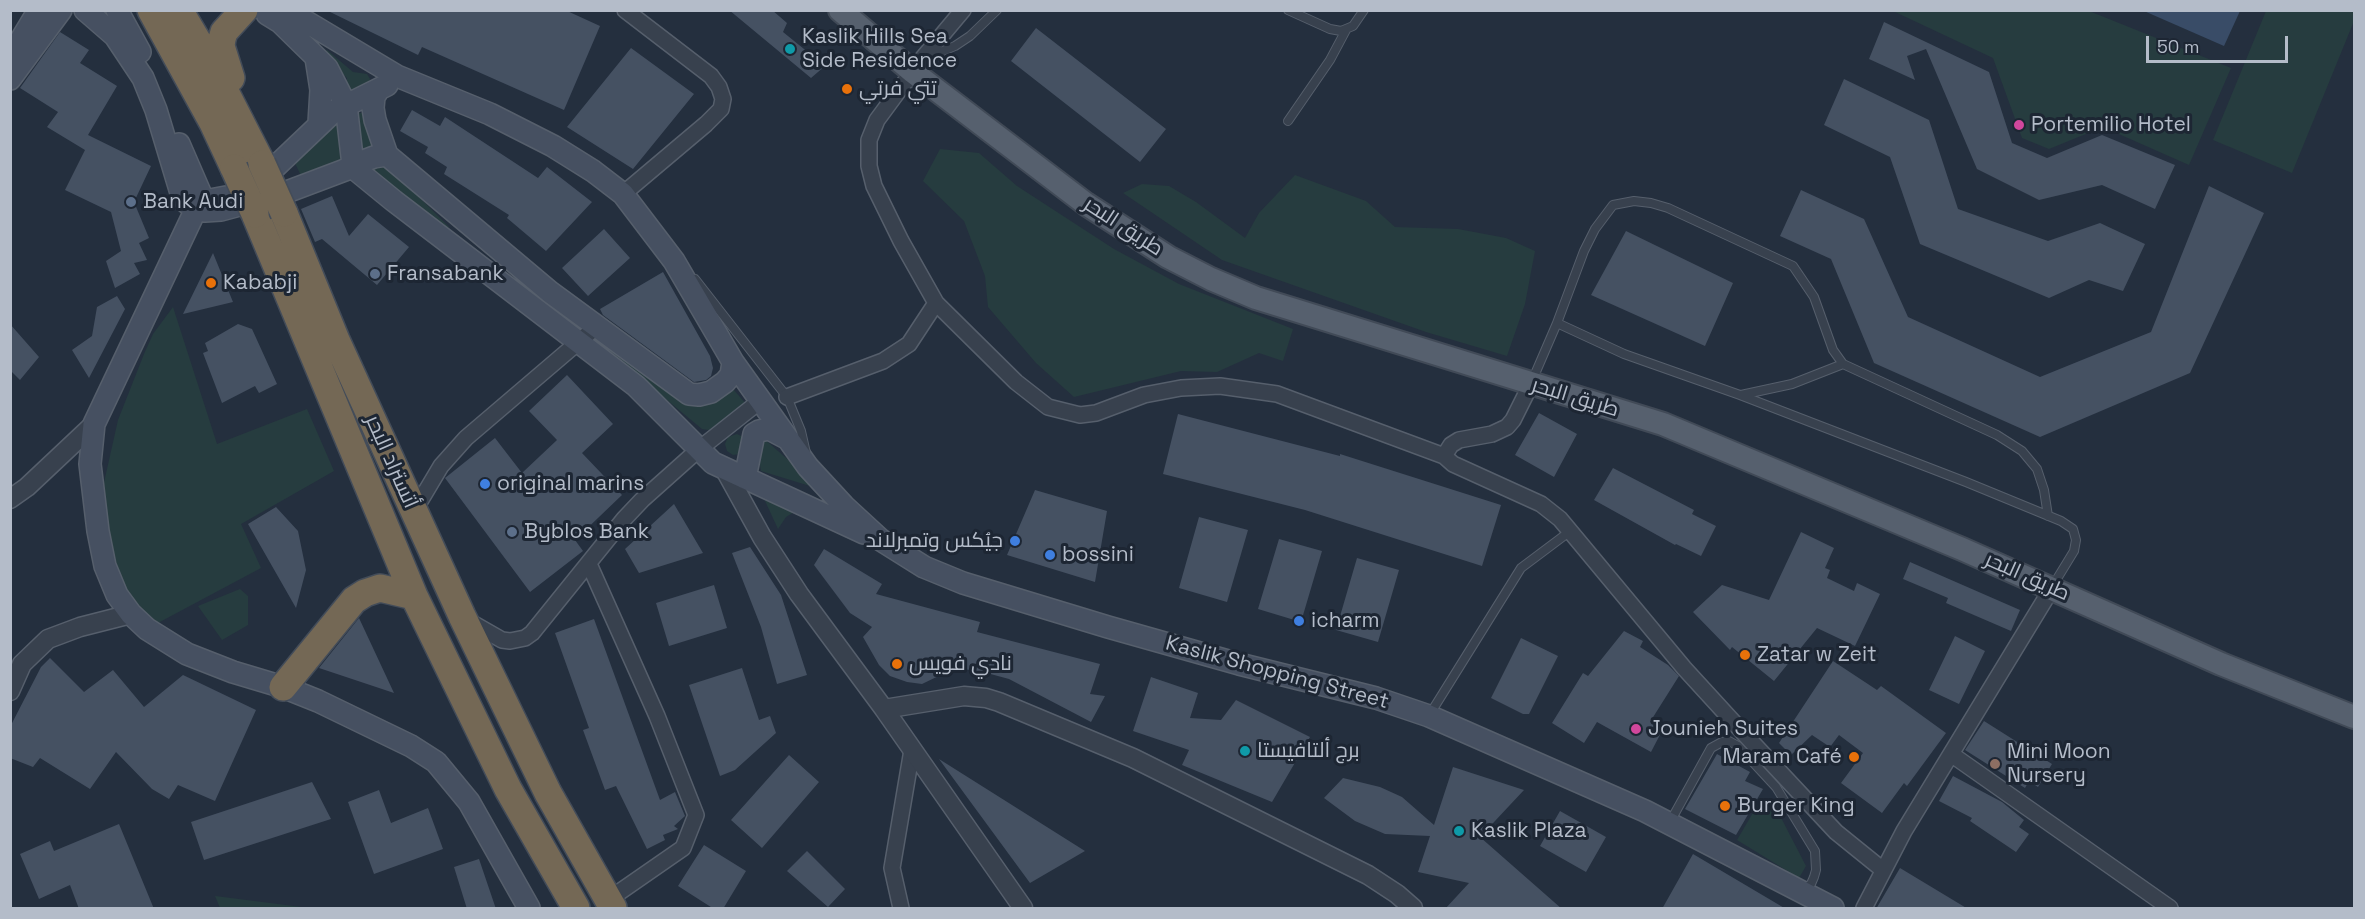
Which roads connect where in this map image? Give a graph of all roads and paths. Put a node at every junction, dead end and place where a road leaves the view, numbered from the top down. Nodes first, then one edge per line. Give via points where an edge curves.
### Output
1 (39, 10) edge
2 (61, 10) edge
3 (85, 10) edge
4 (117, 10) edge
5 (151, 10) edge
6 (179, 10) edge
7 (244, 10) edge
8 (261, 10) edge
9 (273, 10) edge
10 (625, 10) edge
11 (840, 10) edge
12 (963, 10) edge
13 (997, 10) edge
14 (1288, 10) edge
15 (1364, 10) edge
16 (1346, 30) junction
17 (315, 54) junction
18 (10, 58) edge
19 (917, 66) junction
20 (10, 79) edge
21 (423, 88) junction
22 (379, 89) junction
23 (346, 105) junction
24 (1288, 121) dead end
25 (319, 123) junction
26 (247, 134) junction
27 (387, 155) junction
28 (353, 165) junction
29 (623, 194) junction
30 (196, 209) junction
31 (674, 261) junction
32 (936, 303) junction
33 (1557, 323) junction
34 (596, 327) junction
35 (579, 342) junction
36 (733, 362) junction
37 (1843, 364) junction
38 (1531, 384) junction
39 (1740, 395) junction
40 (788, 396) junction
41 (760, 401) junction
42 (94, 424) junction
43 (789, 440) junction
44 (698, 450) junction
45 (1444, 456) junction
46 (808, 467) junction
47 (725, 470) junction
48 (746, 478) junction
49 (10, 499) edge
50 (413, 513) junction
51 (2048, 516) junction
52 (1569, 532) junction
53 (881, 540) junction
54 (589, 564) junction
55 (2052, 588) junction
56 (414, 596) junction
57 (131, 614) junction
58 (462, 616) junction
59 (284, 687) junction
60 (10, 691) edge
61 (884, 710) junction
62 (1430, 716) junction
63 (2355, 717) edge
64 (912, 750) junction
65 (1951, 754) junction
66 (1669, 824) junction
67 (1883, 870) junction
68 (1802, 891) junction
69 (611, 904) edge
70 (529, 909) edge
71 (576, 909) edge
72 (901, 909) edge
73 (1023, 909) edge
74 (1413, 909) edge
75 (1833, 909) edge
76 (1864, 909) edge
77 (2169, 909) edge

1 - 18 main road
2 - 20 main road
3 - 30 main road via 115,36 143,78 181,193
4 - 25 main road via 150,72 202,197 218,200 250,186
5 - 56 highway, أتستراد البحر, bridge via 213,123 255,214
6 - 26 highway, أتستراد البحر
7 - 26 highway via 224,32 221,46
8 - 17 main road
9 - 21 main road via 300,18
10 - 29 street via 711,76 723,99 721,109 706,124
11 - 19 main road, طريق البحر
12 - 19 street
13 - 19 lane via 963,41
14 - 16 lane via 1330,29
15 - 16 lane
16 - 24 lane
17 - 23 main road
17 - 25 main road via 321,90
19 - 32 street via 871,131 869,166 874,186
19 - 38 main road, طريق البحر via 1086,204 1126,232 1203,274 1256,298
21 - 22 main road via 397,83
21 - 29 main road, Kaslik Shopping Street via 490,114 553,146
22 - 23 main road
22 - 27 main road via 374,97 375,120
23 - 25 main road
23 - 28 main road
26 - 50 highway, أتستراد البحر, bridge
27 - 28 main road
27 - 34 main road
28 - 30 main road via 284,193 221,210
28 - 35 main road via 394,201
29 - 31 main road, Kaslik Shopping Street
30 - 42 main road
31 - 36 main road, Kaslik Shopping Street
31 - 40 lane via 703,288
32 - 40 street via 909,344 883,361
32 - 45 street via 1016,382 1055,410 1080,415 1181,388 1236,387 1277,394
33 - 37 lane via 1584,251 1613,204 1651,203 1793,266 1814,297 1833,350
33 - 38 lane
33 - 39 lane via 1624,354
34 - 35 street
34 - 36 main road via 689,394 711,392 725,382
35 - 44 main road via 636,386
35 - 50 street via 453,452
36 - 41 main road, Kaslik Shopping Street
37 - 39 lane via 1799,381
37 - 51 lane via 2022,451 2037,469
38 - 45 street via 1507,427 1459,440
38 - 55 main road, طريق البحر via 1663,424
39 - 51 lane
40 - 46 lane via 801,431
41 - 43 main road, Kaslik Shopping Street
41 - 44 street
42 - 49 street via 27,488
42 - 57 main road via 90,464 98,531 105,566 117,595
43 - 46 main road, Kaslik Shopping Street
43 - 48 main road via 769,429 754,434
44 - 47 main road
44 - 54 street via 642,500
45 - 52 street via 1453,464 1541,504
46 - 53 main road, Kaslik Shopping Street
47 - 48 main road
47 - 61 street via 799,594
48 - 53 main road
50 - 58 highway, أتستراد البحر
51 - 55 lane via 2069,525 2076,540 2071,558
52 - 62 lane via 1521,568
52 - 67 street via 1749,739 1836,832
53 - 62 main road, Kaslik Shopping Street via 924,567 963,583
54 - 58 street via 545,620 525,638 502,640
54 - 69 street via 696,815 682,848
55 - 63 main road, طريق البحر via 2221,664
55 - 65 street
56 - 59 highway via 380,588 354,600
56 - 71 highway, أتستراد البحر via 508,789
57 - 59 main road via 187,654
57 - 60 street via 48,639 22,664
58 - 69 highway, أتستراد البحر via 548,793
59 - 70 main road via 411,746 436,762 469,802
61 - 64 street
61 - 74 street via 964,696 999,702 1133,758 1368,875
62 - 66 main road, Kaslik Shopping Street via 1586,783
64 - 72 street via 892,868
64 - 73 street
65 - 67 street
65 - 77 street
66 - 68 main road, Kaslik Shopping Street
66 - 68 lane via 1711,748 1729,741 1776,787 1815,851 1814,877
67 - 76 street
68 - 75 main road, Kaslik Shopping Street

